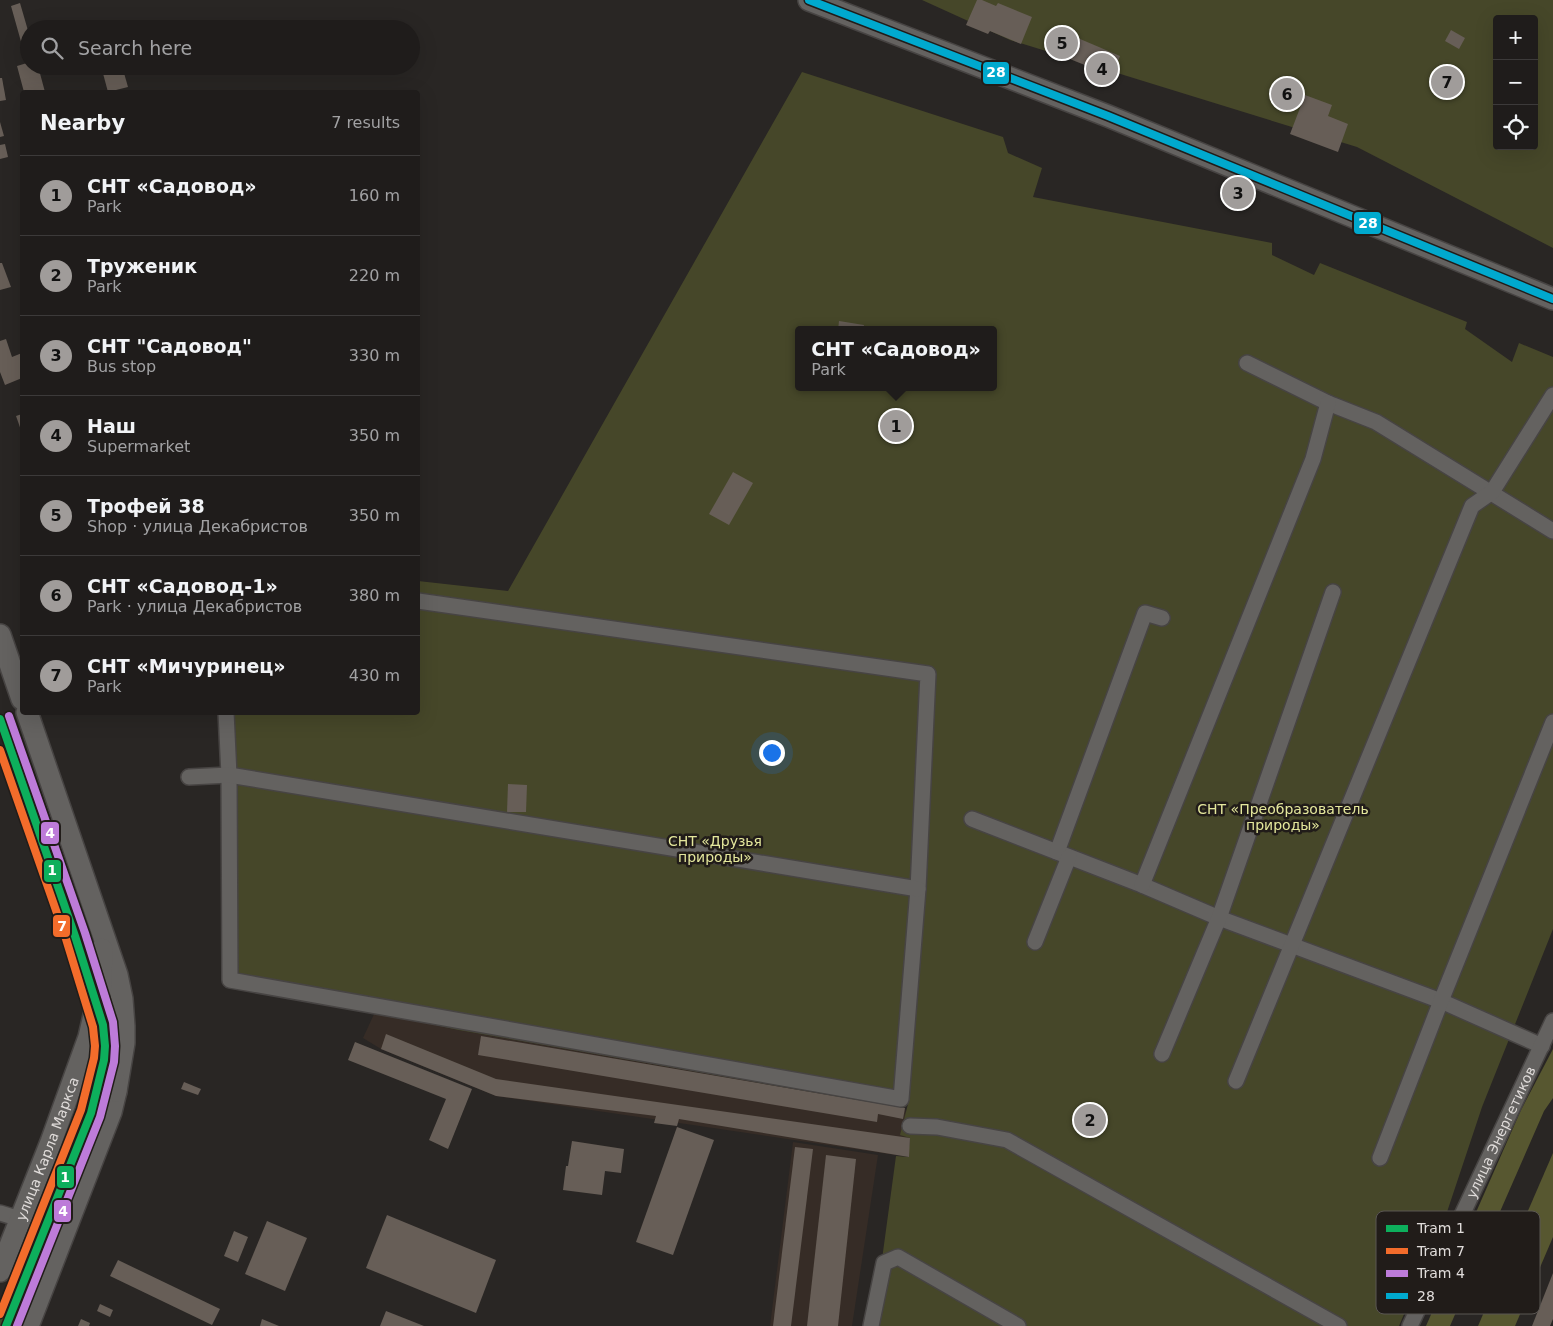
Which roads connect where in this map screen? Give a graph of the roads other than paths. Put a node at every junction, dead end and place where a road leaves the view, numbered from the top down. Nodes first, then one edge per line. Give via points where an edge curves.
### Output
1 (808, 0) edge
2 (1553, 299) edge
3 (1247, 362) dead end
4 (1553, 395) edge
5 (1328, 403) junction
6 (1492, 492) junction
7 (1553, 531) edge
8 (1333, 592) dead end
9 (420, 600) edge
10 (1162, 618) dead end
11 (0, 635) edge
12 (20, 693) edge
13 (28, 715) edge
14 (226, 715) edge
15 (1553, 722) edge
16 (229, 775) junction
17 (189, 777) dead end
18 (972, 819) dead end
19 (1063, 854) junction
20 (1142, 885) junction
21 (918, 889) junction
22 (1218, 918) junction
23 (102, 936) junction
24 (1035, 942) dead end
25 (1292, 945) junction
26 (1441, 1001) junction
27 (1553, 1021) edge
28 (1542, 1046) junction
29 (1162, 1054) dead end
30 (1236, 1081) dead end
31 (116, 1091) junction
32 (68, 1098) junction
33 (910, 1126) dead end
34 (1380, 1158) dead end
35 (1464, 1211) edge
36 (0, 1213) edge
37 (20, 1219) junction
38 (0, 1271) edge
39 (1416, 1314) edge
40 (28, 1326) edge
41 (871, 1326) edge
42 (1018, 1326) edge
43 (1339, 1326) edge
44 (1410, 1326) edge

1 - 2 street via 1108,116
3 - 5 street
4 - 6 street
5 - 6 street via 1376,422
5 - 20 street via 1313,459
6 - 7 street
6 - 25 street via 1472,506
8 - 22 street
9 - 21 street via 928,674
10 - 19 street via 1145,613
11 - 12 street
13 - 23 street, улица Карла Маркса
14 - 16 street
15 - 26 street
16 - 17 street
16 - 21 street
16 - 21 street via 230,980 901,1099
18 - 19 street
19 - 20 street
19 - 24 street
20 - 22 street
22 - 25 street
22 - 29 street
23 - 31 street, улица Карла Маркса via 117,975 122,1004 124,1043
23 - 32 street, улица Карла Маркса via 101,985 89,1037
25 - 26 street
25 - 30 street
26 - 28 street
26 - 34 street
27 - 28 street, улица Энергетиков
28 - 35 street, улица Энергетиков
31 - 32 street via 112,1073 94,1065 80,1076
31 - 40 street, улица Карла Маркса via 107,1123
32 - 37 street, улица Карла Маркса
33 - 43 street via 937,1126 1007,1140
36 - 37 street
37 - 38 street, улица Карла Маркса
39 - 44 street, улица Энергетиков
41 - 42 street via 884,1263 898,1257

